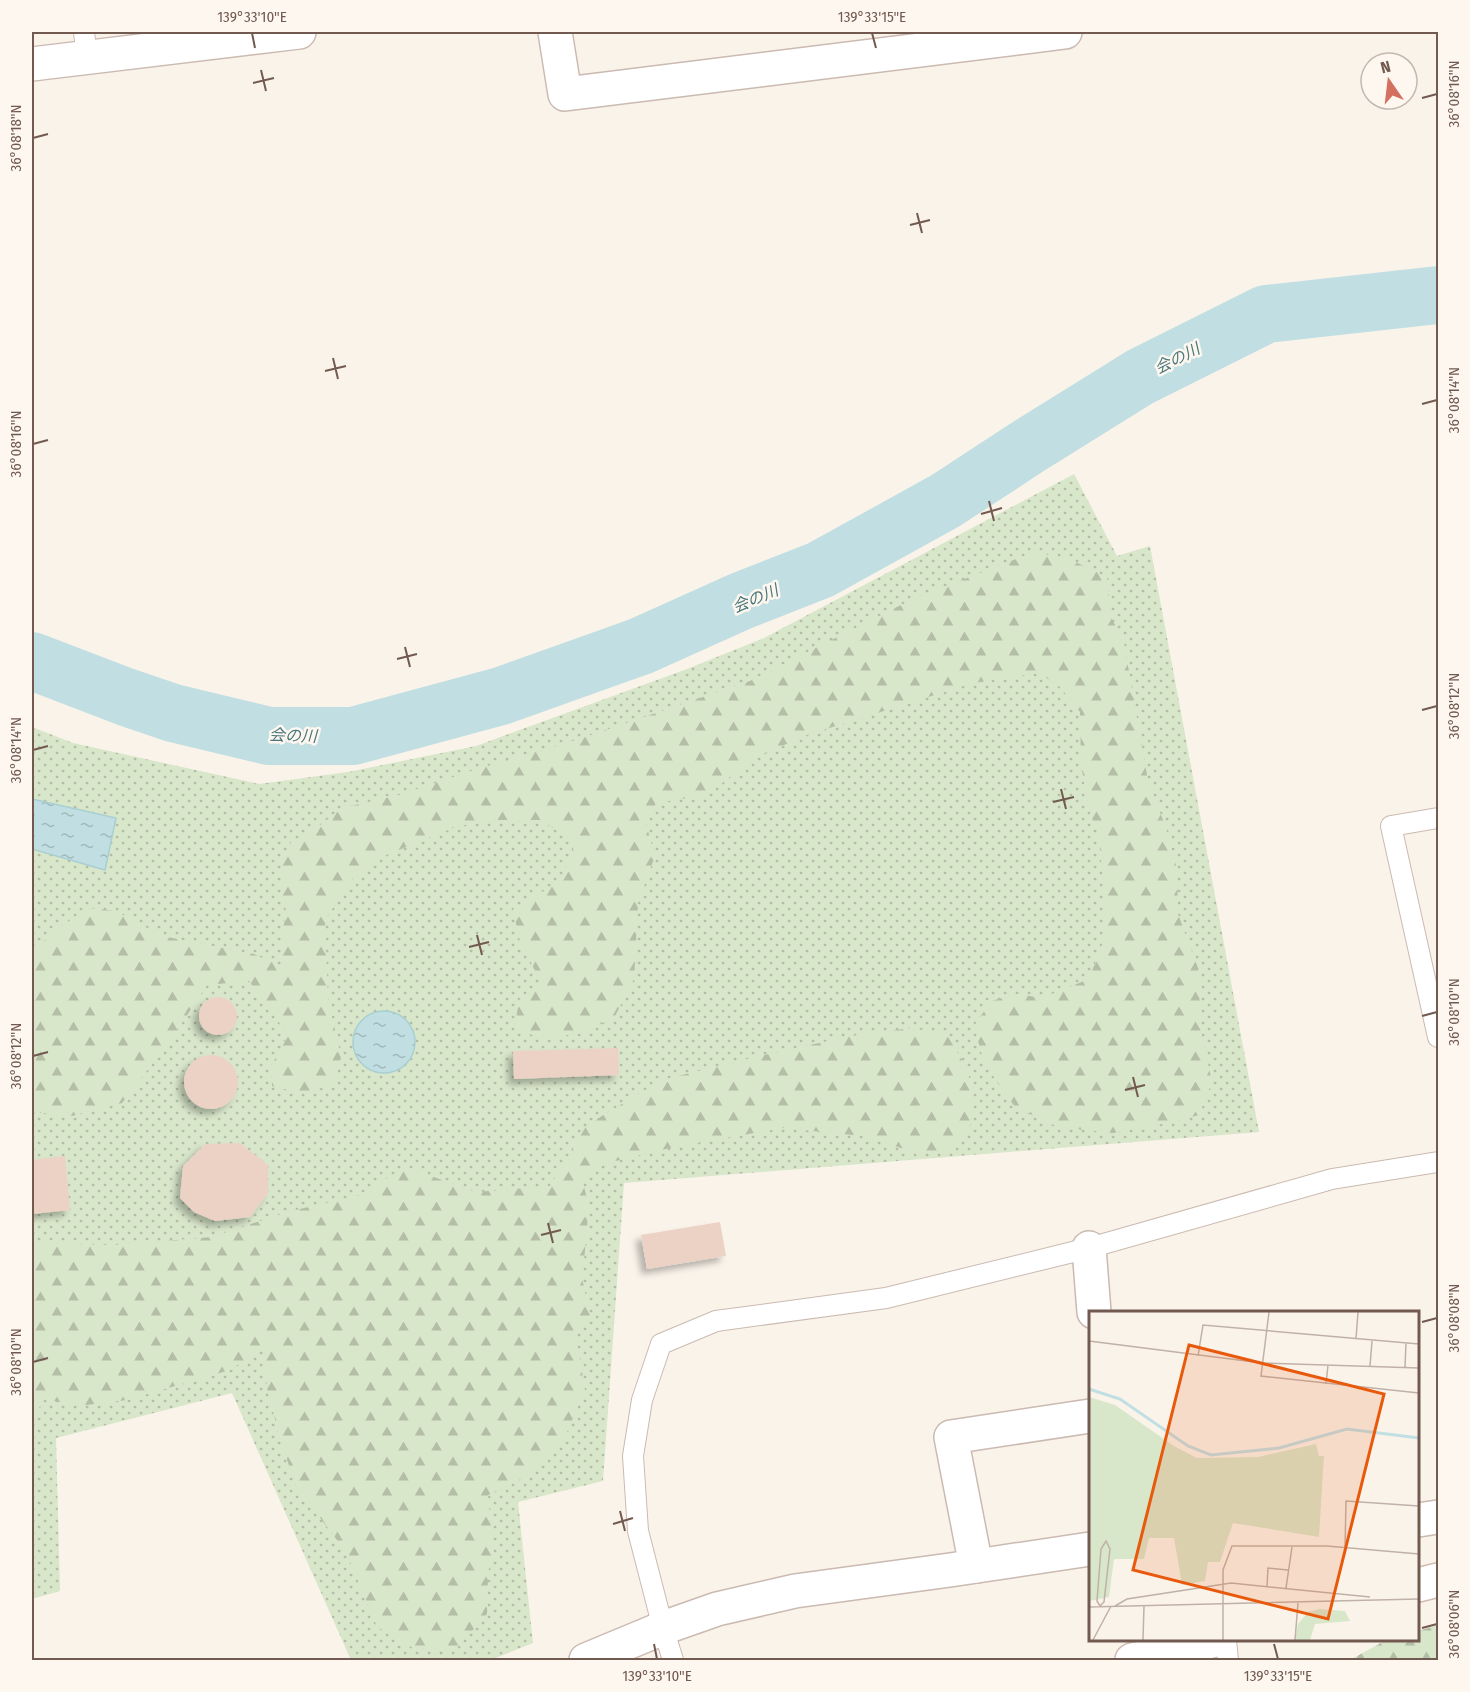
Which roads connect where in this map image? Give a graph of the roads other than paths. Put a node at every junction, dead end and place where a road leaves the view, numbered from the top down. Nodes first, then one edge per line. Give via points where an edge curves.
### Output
1 (299, 32) edge
2 (555, 32) edge
3 (1047, 33) edge
4 (86, 45) edge
5 (32, 64) edge
6 (1438, 818) edge
7 (1438, 1037) edge
8 (1438, 1162) edge
9 (1089, 1248) junction
10 (1094, 1311) edge
11 (1089, 1416) edge
12 (1438, 1517) edge
13 (1419, 1520) edge
14 (1089, 1549) edge
15 (976, 1566) junction
16 (1438, 1580) edge
17 (1419, 1585) edge
18 (663, 1628) junction
19 (1212, 1641) edge
20 (1226, 1641) edge
21 (586, 1660) edge
22 (673, 1660) edge
23 (1132, 1660) edge
24 (1228, 1660) edge

1 - 4 street
2 - 3 street via 566,94
4 - 5 street
6 - 7 lane via 1391,826
8 - 9 lane via 1332,1179
9 - 10 street
9 - 18 lane via 886,1298 716,1321 662,1344 642,1400 633,1456 638,1531
11 - 15 street via 951,1437
12 - 13 street
14 - 15 street
15 - 18 street via 795,1591 717,1609
16 - 17 street
18 - 21 street
18 - 22 lane
19 - 23 street
20 - 24 lane

